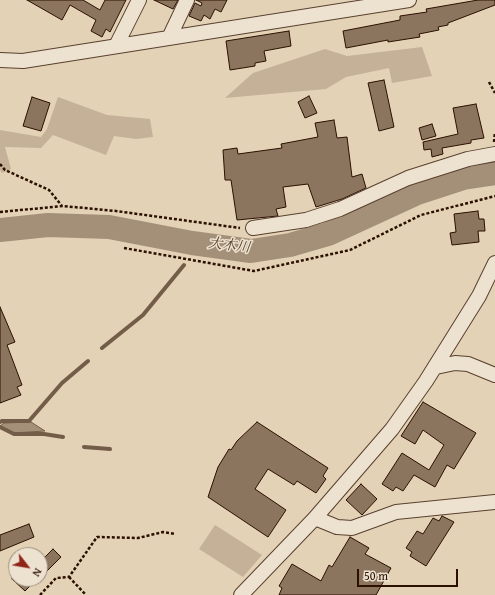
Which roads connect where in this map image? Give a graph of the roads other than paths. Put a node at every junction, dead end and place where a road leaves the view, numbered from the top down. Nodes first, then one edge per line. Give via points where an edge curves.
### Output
1 (139, 0) edge
2 (187, 0) edge
3 (409, 0) edge
4 (168, 38) junction
5 (116, 46) junction
6 (0, 60) edge
7 (495, 154) edge
8 (253, 228) road end
9 (495, 263) edge
10 (436, 366) junction
11 (495, 375) edge
12 (495, 502) edge
13 (315, 518) junction
14 (241, 595) edge

1 - 5 street
2 - 4 street
3 - 4 street
4 - 5 street
5 - 6 street via 23,61
7 - 8 street via 468,159 408,178 340,209 306,220
9 - 10 street via 480,296
10 - 11 street via 468,364
10 - 13 street via 392,429
12 - 13 street via 396,512 352,528 337,527
13 - 14 street

